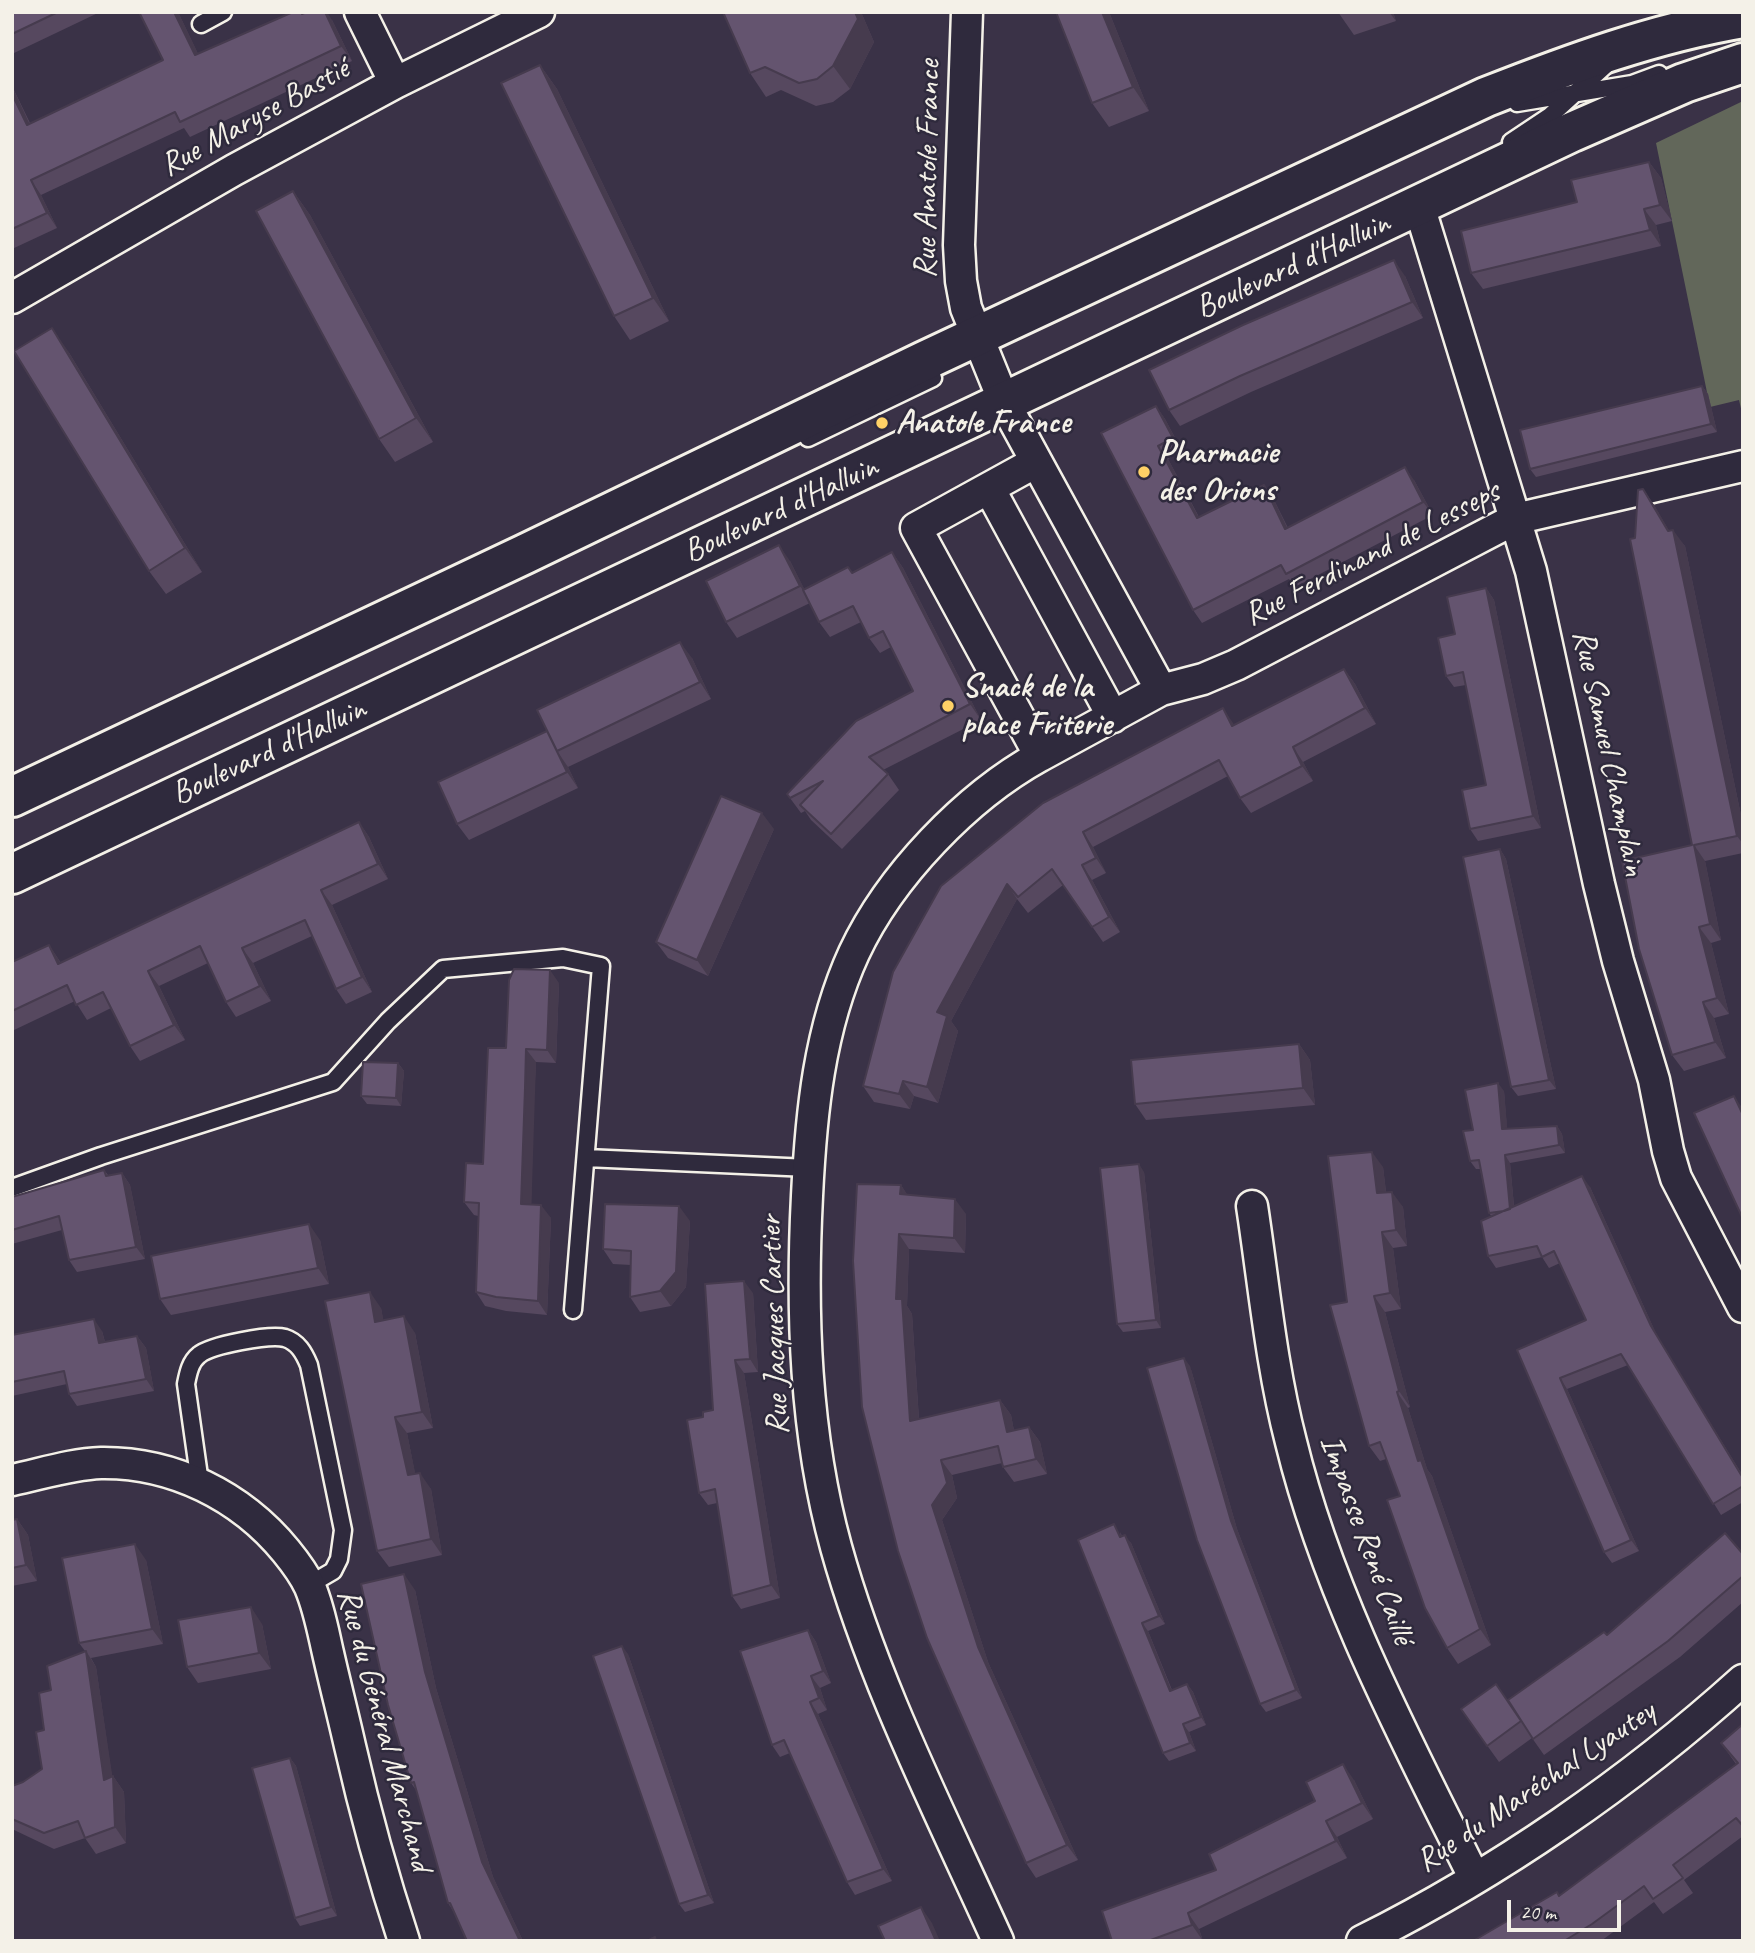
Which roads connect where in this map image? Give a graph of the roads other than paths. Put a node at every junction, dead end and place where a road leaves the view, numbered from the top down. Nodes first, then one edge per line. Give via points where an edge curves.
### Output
1 (223, 12) edge
2 (360, 12) edge
3 (539, 12) edge
4 (967, 12) edge
5 (1743, 18) edge
6 (201, 24) dead end
7 (1648, 38) junction
8 (1743, 47) edge
9 (1743, 62) edge
10 (395, 83) junction
11 (1576, 93) junction
12 (1500, 110) dead end
13 (1477, 119) dead end
14 (1429, 142) dead end
15 (1419, 206) junction
16 (12, 298) edge
17 (982, 349) junction
18 (1050, 362) dead end
19 (952, 368) dead end
20 (1000, 391) junction
21 (889, 439) dead end
22 (789, 448) dead end
23 (1036, 462) junction
24 (1743, 467) edge
25 (989, 488) junction
26 (1515, 519) junction
27 (718, 520) dead end
28 (468, 599) dead end
29 (1161, 690) junction
30 (1114, 717) junction
31 (183, 734) dead end
32 (1040, 756) junction
33 (12, 797) edge
34 (12, 874) edge
35 (586, 1158) junction
36 (809, 1168) junction
37 (12, 1188) edge
38 (1252, 1206) dead end
39 (1743, 1307) edge
40 (573, 1310) dead end
41 (12, 1480) edge
42 (200, 1483) junction
43 (309, 1585) junction
44 (1743, 1680) edge
45 (1474, 1877) junction
46 (404, 1941) edge
47 (998, 1941) edge
48 (1362, 1941) edge

1 - 6 lane
2 - 10 street
3 - 10 street, Rue Maryse Bastié
4 - 17 street, Rue Anatole France via 959,244 963,298
5 - 7 main road, Boulevard d'Halluin
7 - 11 lane via 1618,55
7 - 17 main road, Boulevard d'Halluin via 1486,97
8 - 11 lane via 1632,84
9 - 15 main road, Boulevard d'Halluin via 1627,108
10 - 16 street, Rue Maryse Bastié
11 - 12 lane via 1523,100
11 - 18 lane via 1528,132 1478,160
13 - 14 lane
15 - 20 main road, Boulevard d'Halluin
15 - 26 street, Rue Samuel Champlain
17 - 20 street, Rue Anatole France
17 - 33 main road, Boulevard d'Halluin
19 - 22 lane
20 - 23 street, Rue Anatole France
20 - 34 main road, Boulevard d'Halluin
21 - 27 lane
23 - 25 street
23 - 29 street, Rue Anatole France
24 - 26 street, Rue Ferdinand de Lesseps
25 - 30 street
25 - 32 street via 916,528
26 - 29 street, Rue Ferdinand de Lesseps via 1236,665
26 - 39 street, Rue Samuel Champlain via 1531,571 1599,884 1654,1080 1668,1151 1676,1178
28 - 31 lane
29 - 30 street, Rue Ferdinand de Lesseps
30 - 32 street, Rue Jacques Cartier
32 - 36 street, Rue Jacques Cartier via 990,787 948,825 895,888 855,952 828,1030
35 - 36 lane
35 - 37 lane via 601,966 563,958 443,969 333,1082
35 - 40 lane
36 - 47 street, Rue Jacques Cartier via 805,1325 824,1496 848,1586 879,1672
38 - 45 street, Impasse René Caillé via 1279,1393 1307,1498 1389,1705
41 - 42 street, Rue du Général Marchand via 99,1463 125,1464
42 - 43 street, Rue du Général Marchand via 262,1524
42 - 43 lane via 186,1384 189,1368 199,1355 216,1347 271,1338 294,1343 309,1365 343,1530 333,1570
43 - 46 street, Rue du Général Marchand via 357,1779
44 - 45 street, Rue du Maréchal Lyautey via 1609,1789
45 - 48 street, Rue du Maréchal Lyautey

